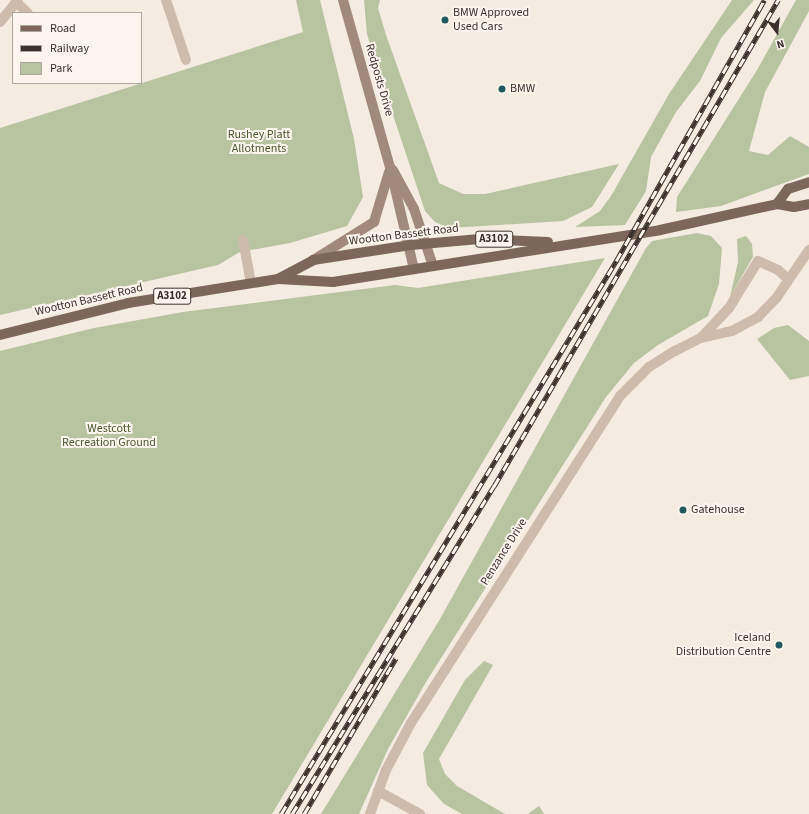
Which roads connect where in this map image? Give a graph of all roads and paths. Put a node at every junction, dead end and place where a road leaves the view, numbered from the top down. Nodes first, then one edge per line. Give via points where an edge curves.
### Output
1 (167, 0) edge
2 (343, 0) edge
3 (17, 1) edge
4 (27, 12) edge
5 (0, 22) edge
6 (186, 60) dead end
7 (390, 167) junction
8 (809, 182) edge
9 (777, 204) junction
10 (809, 204) edge
11 (243, 240) dead end
12 (562, 243) junction
13 (426, 244) junction
14 (407, 246) junction
15 (809, 250) edge
16 (313, 260) junction
17 (433, 266) junction
18 (414, 269) junction
19 (278, 279) junction
20 (788, 279) junction
21 (251, 283) junction
22 (0, 335) edge
23 (701, 338) junction
24 (378, 791) junction
25 (370, 814) edge
26 (420, 814) edge

1 - 6 street
2 - 7 main road, Redposts Drive
3 - 4 street
3 - 5 street
7 - 13 main road, Redposts Drive via 414,209
7 - 14 main road, Redposts Drive
7 - 16 main road via 383,201 374,222
8 - 9 main road via 788,189
9 - 10 main road, Wootton Bassett Road / A3102 via 794,207
9 - 12 main road, Wootton Bassett Road / A3102 via 660,230
11 - 21 street
12 - 13 main road, Wootton Bassett Road / A3102 via 504,239
12 - 17 main road, Wootton Bassett Road / A3102
13 - 14 main road, Wootton Bassett Road / A3102
13 - 17 main road, Redposts Drive
14 - 16 main road, Wootton Bassett Road / A3102
14 - 18 main road, Redposts Drive
15 - 20 street, Penzance Drive
16 - 19 main road, Wootton Bassett Road / A3102
17 - 18 main road, Wootton Bassett Road / A3102
18 - 19 main road, Wootton Bassett Road / A3102 via 333,282
19 - 21 main road, Wootton Bassett Road / A3102
20 - 23 street, Penzance Drive via 771,305 752,320 732,331
20 - 23 street, Penzance Drive via 778,270 758,261 729,308
21 - 22 main road, Wootton Bassett Road / A3102 via 128,303
23 - 24 street, Penzance Drive via 649,367 620,396 411,723
24 - 25 street, Penzance Drive
24 - 26 street

